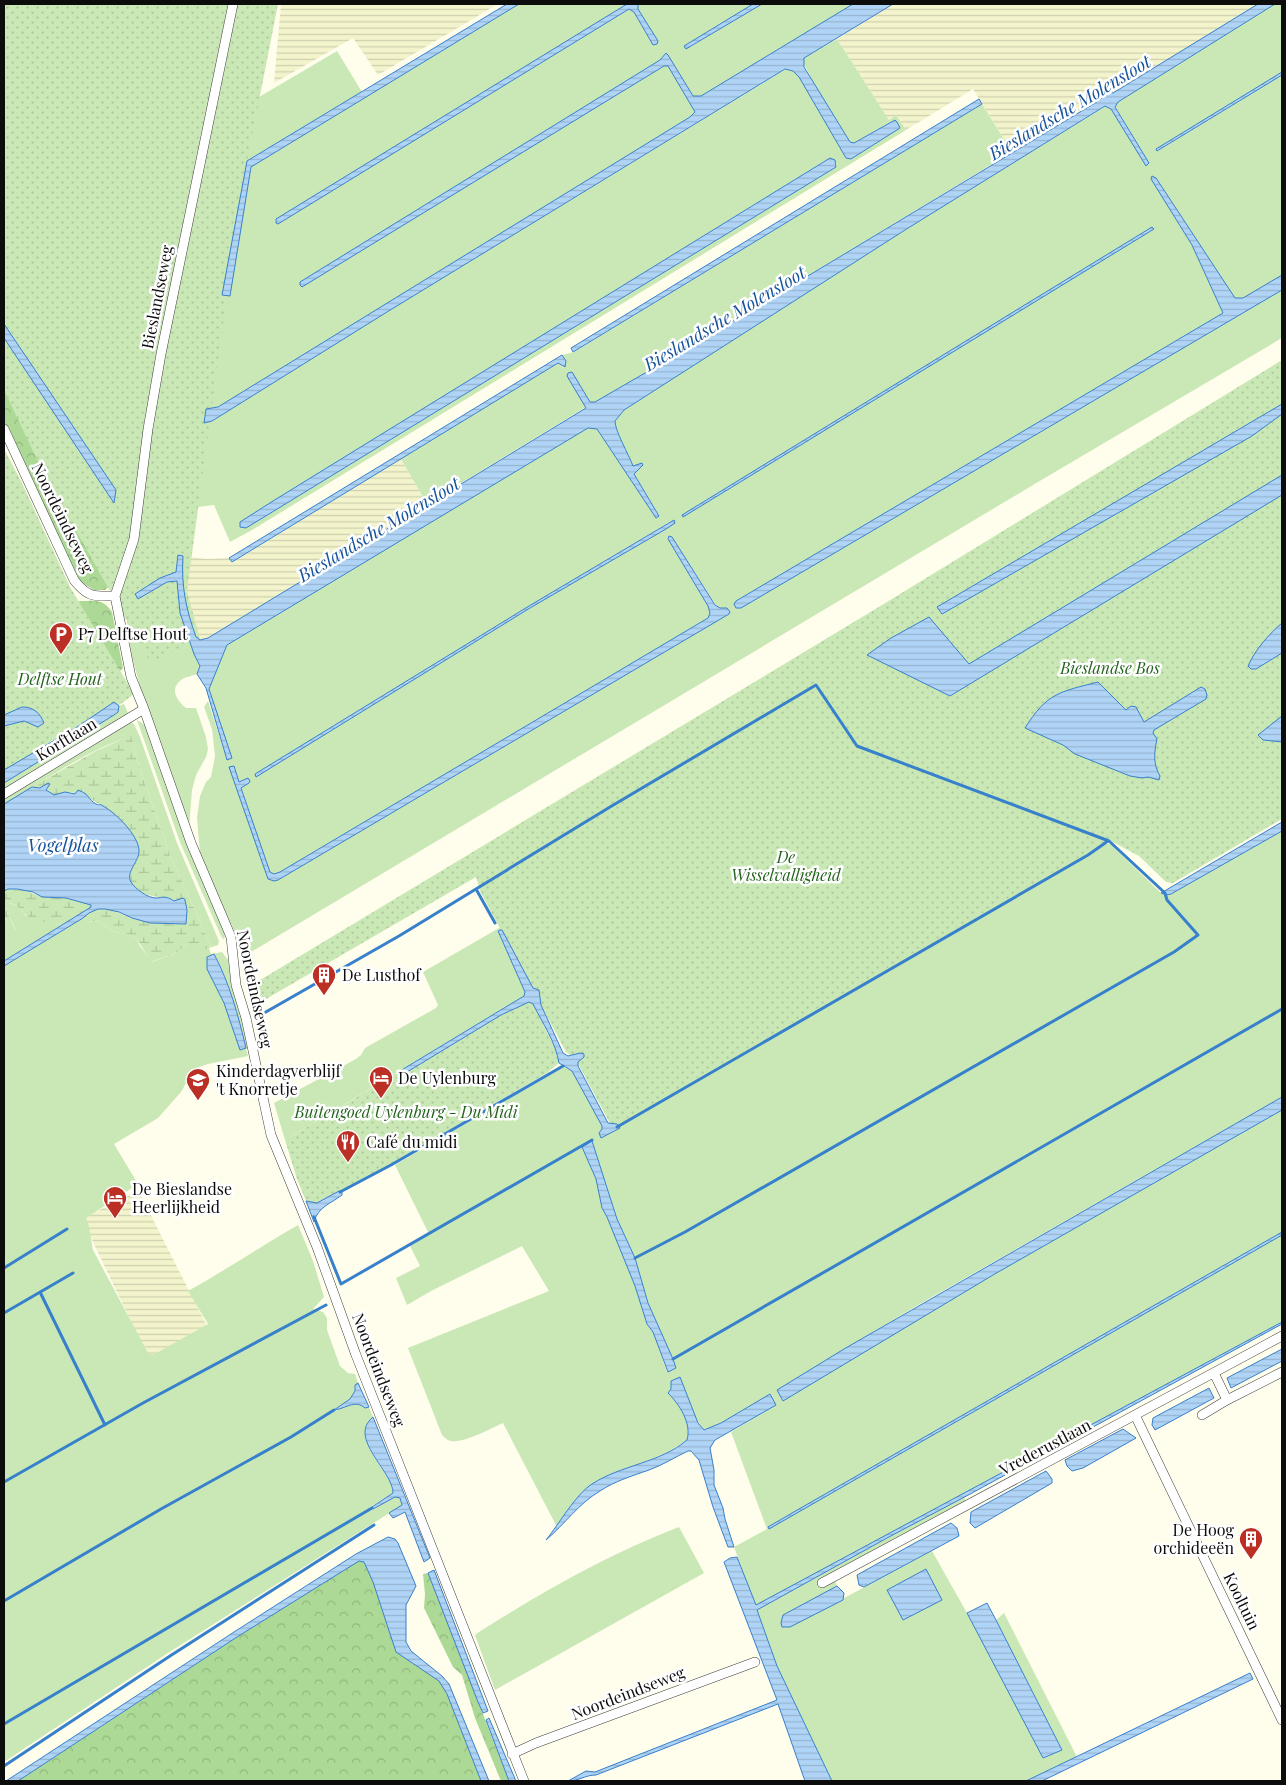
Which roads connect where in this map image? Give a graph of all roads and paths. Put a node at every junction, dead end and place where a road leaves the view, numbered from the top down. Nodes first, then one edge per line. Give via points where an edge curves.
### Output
1 (233, 4) edge
2 (4, 428) edge
3 (115, 596) junction
4 (144, 710) junction
5 (4, 794) edge
6 (1282, 1336) edge
7 (1282, 1372) edge
8 (1214, 1373) junction
9 (1227, 1400) junction
10 (1135, 1415) junction
11 (1202, 1415) dead end
12 (822, 1583) dead end
13 (755, 1662) dead end
14 (1282, 1720) edge
15 (512, 1754) junction
16 (524, 1781) edge

1 - 3 street, Bieslandseweg via 163,345 134,539
2 - 3 street, Noordeindseweg via 74,580 92,596
3 - 4 street, Noordeindseweg via 127,666
4 - 5 street, Korftlaan
4 - 15 street, Noordeindseweg via 191,843 230,937 236,985 273,1141
6 - 8 street, Vrederustlaan
7 - 9 street
8 - 9 street
8 - 10 street, Vrederustlaan
9 - 11 street
10 - 12 street, Vrederustlaan
10 - 14 street, Kooltuin
13 - 15 street, Noordeindseweg
15 - 16 street, Noordeindseweg

